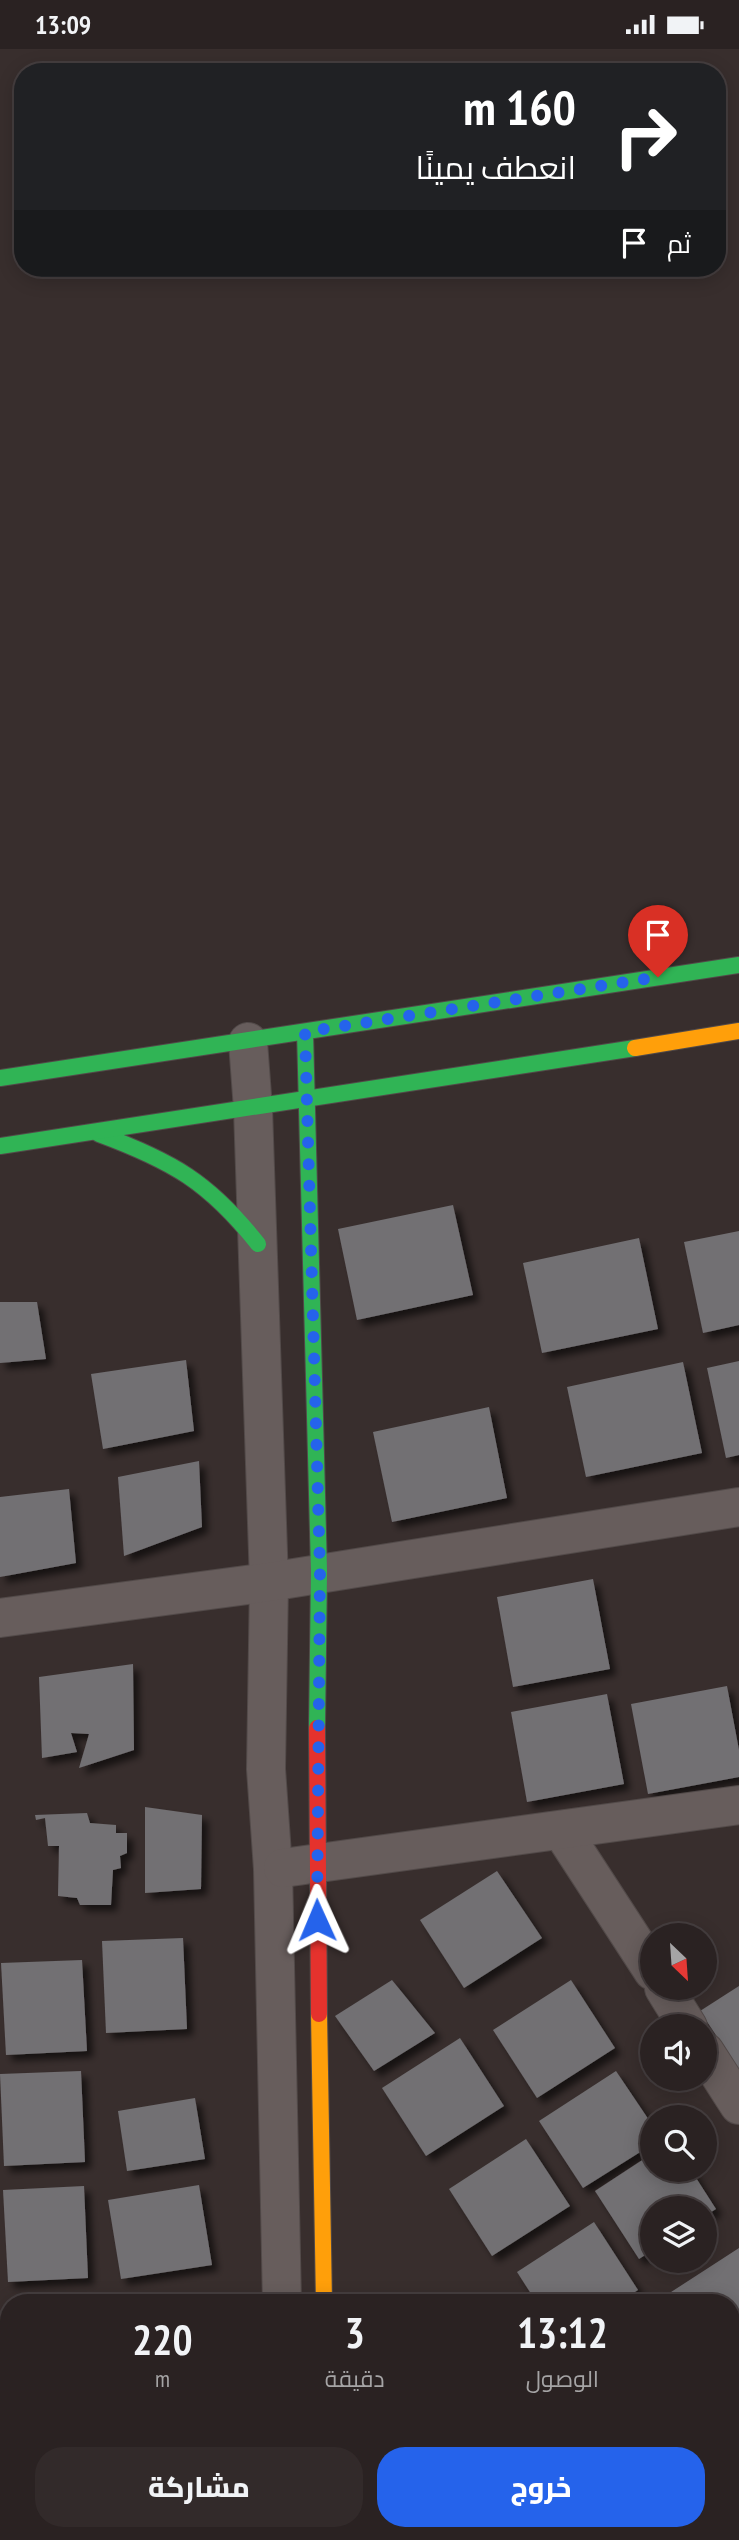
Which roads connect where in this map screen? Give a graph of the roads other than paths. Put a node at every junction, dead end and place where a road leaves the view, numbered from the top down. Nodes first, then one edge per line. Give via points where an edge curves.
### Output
1 (739, 965) edge
2 (739, 1031) edge
3 (305, 1032) junction
4 (248, 1042) junction
5 (0, 1078) edge
6 (305, 1099) junction
7 (253, 1109) junction
8 (94, 1132) junction
9 (0, 1146) edge
10 (258, 1244) junction
11 (739, 1507) edge
12 (320, 1571) junction
13 (269, 1582) junction
14 (0, 1618) edge
15 (739, 1805) edge
16 (562, 1831) junction
17 (316, 1865) junction
18 (272, 1869) junction
19 (640, 1951) edge
20 (717, 2071) edge
21 (739, 2105) edge
22 (282, 2294) edge
23 (324, 2294) edge

1 - 3 street
2 - 6 street
3 - 4 street
3 - 6 street
4 - 5 street
4 - 7 street
6 - 7 street
6 - 12 street
7 - 8 street
7 - 10 street
8 - 9 street
8 - 10 street via 161,1156 199,1180 232,1208
10 - 13 street
11 - 12 street
12 - 13 street
12 - 17 street
13 - 14 street
13 - 18 street via 266,1769
15 - 16 street
16 - 17 street
16 - 19 street
17 - 18 street
17 - 23 street
18 - 22 street
20 - 21 street

